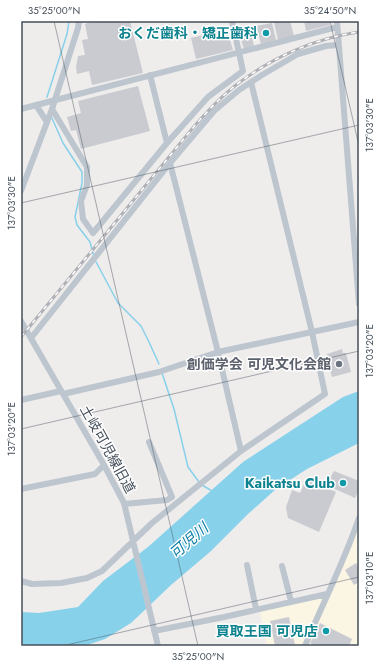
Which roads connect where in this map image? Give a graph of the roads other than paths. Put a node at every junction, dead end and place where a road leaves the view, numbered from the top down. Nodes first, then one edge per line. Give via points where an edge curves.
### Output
1 (79, 21) edge
2 (232, 21) edge
3 (337, 24) edge
4 (338, 45) junction
5 (239, 53) junction
6 (150, 75) junction
7 (251, 82) junction
8 (55, 100) junction
9 (36, 105) junction
10 (21, 109) edge
11 (52, 109) junction
12 (48, 120) junction
13 (167, 143) junction
14 (170, 163) junction
15 (21, 192) edge
16 (359, 304) edge
17 (21, 321) edge
18 (359, 322) edge
19 (312, 332) junction
20 (31, 338) junction
21 (218, 352) junction
22 (62, 393) junction
23 (21, 400) edge
24 (149, 442) dead end
25 (241, 451) junction
26 (104, 465) junction
27 (21, 489) edge
28 (124, 504) junction
29 (359, 518) edge
30 (357, 532) edge
31 (133, 541) junction
32 (247, 565) dead end
33 (282, 566) dead end
34 (21, 581) edge
35 (327, 594) junction
36 (291, 602) junction
37 (256, 609) junction
38 (154, 628) junction
39 (158, 646) edge
40 (305, 646) edge

1 - 8 street
2 - 5 street
3 - 4 street
3 - 5 street
4 - 7 street via 298,54
4 - 16 street
5 - 6 street
5 - 13 street via 243,71 208,97
6 - 8 street
6 - 13 street
7 - 14 street via 214,111
7 - 19 street
8 - 9 street
8 - 11 street
9 - 10 street
9 - 12 street
11 - 12 street
11 - 13 street via 87,167 87,185 81,201 83,219 93,233
12 - 15 street
14 - 20 street
14 - 21 street
17 - 20 street, 土岐可児線旧道
18 - 19 street
19 - 21 street
19 - 25 street via 325,394
20 - 22 street, 土岐可児線旧道
21 - 22 street via 159,372
21 - 25 street
22 - 23 street
22 - 26 street, 土岐可児線旧道
24 - 28 street via 172,497 167,500
25 - 31 street
26 - 27 street via 95,474
26 - 28 street, 土岐可児線旧道
28 - 31 street, 土岐可児線旧道
29 - 30 street
30 - 35 street
31 - 34 street via 102,571 87,578 62,584 32,584
31 - 38 street, 土岐可児線旧道
32 - 37 street
33 - 36 street
35 - 36 street
35 - 40 street
36 - 37 street
37 - 38 street via 224,617
38 - 39 street, 土岐可児線旧道

